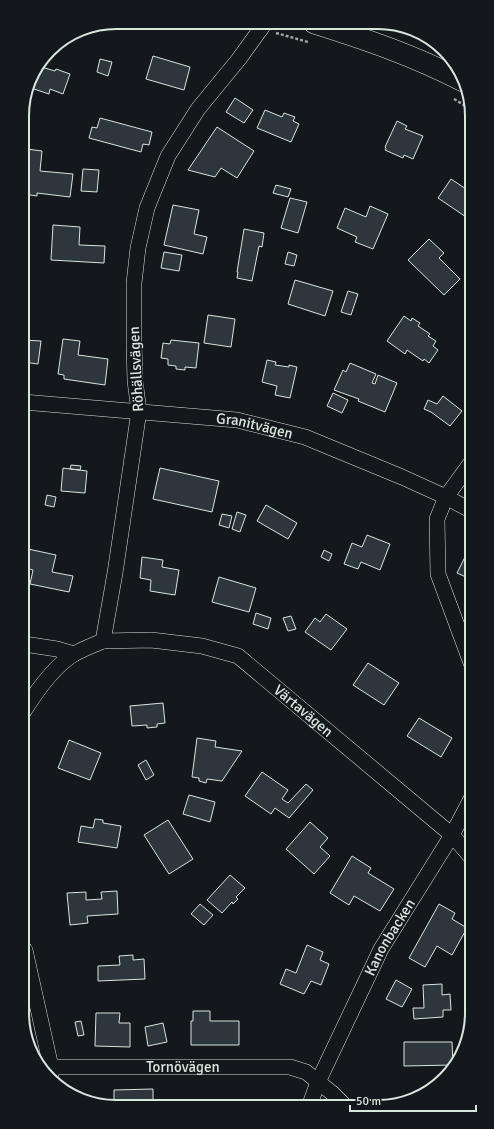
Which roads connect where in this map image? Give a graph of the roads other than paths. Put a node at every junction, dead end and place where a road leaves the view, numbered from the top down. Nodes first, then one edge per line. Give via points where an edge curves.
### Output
1 (262, 29) edge
2 (313, 33) edge
3 (458, 90) edge
4 (29, 402) edge
5 (139, 411) junction
6 (465, 471) edge
7 (446, 496) junction
8 (465, 507) edge
9 (103, 641) junction
10 (29, 645) edge
11 (465, 647) edge
12 (74, 654) junction
13 (29, 703) edge
14 (465, 810) edge
15 (452, 835) junction
16 (465, 850) edge
17 (29, 970) edge
18 (48, 1066) edge
19 (52, 1071) edge
20 (318, 1082) junction
21 (311, 1100) edge
22 (339, 1100) edge

1 - 5 street, Röhällsvägen via 211,92 168,156 147,208 138,248 134,298 135,381
2 - 3 street via 400,52 440,69
4 - 5 street, Granitvägen
5 - 7 street, Granitvägen via 237,420 305,437
5 - 9 street, Röhällsvägen
6 - 7 street
7 - 8 street, Granitvägen
7 - 11 street via 437,519 438,574
9 - 12 street
9 - 15 street, Värtavägen via 151,640 202,646 238,656
10 - 12 street
12 - 13 street via 50,677
14 - 15 street, Kanonbacken
15 - 16 street, Värtavägen
15 - 20 street, Kanonbacken via 381,949
17 - 18 street
19 - 20 street, Tornövägen via 290,1067 306,1072
20 - 21 street, Kanonbacken
20 - 22 street, Tornövägen

